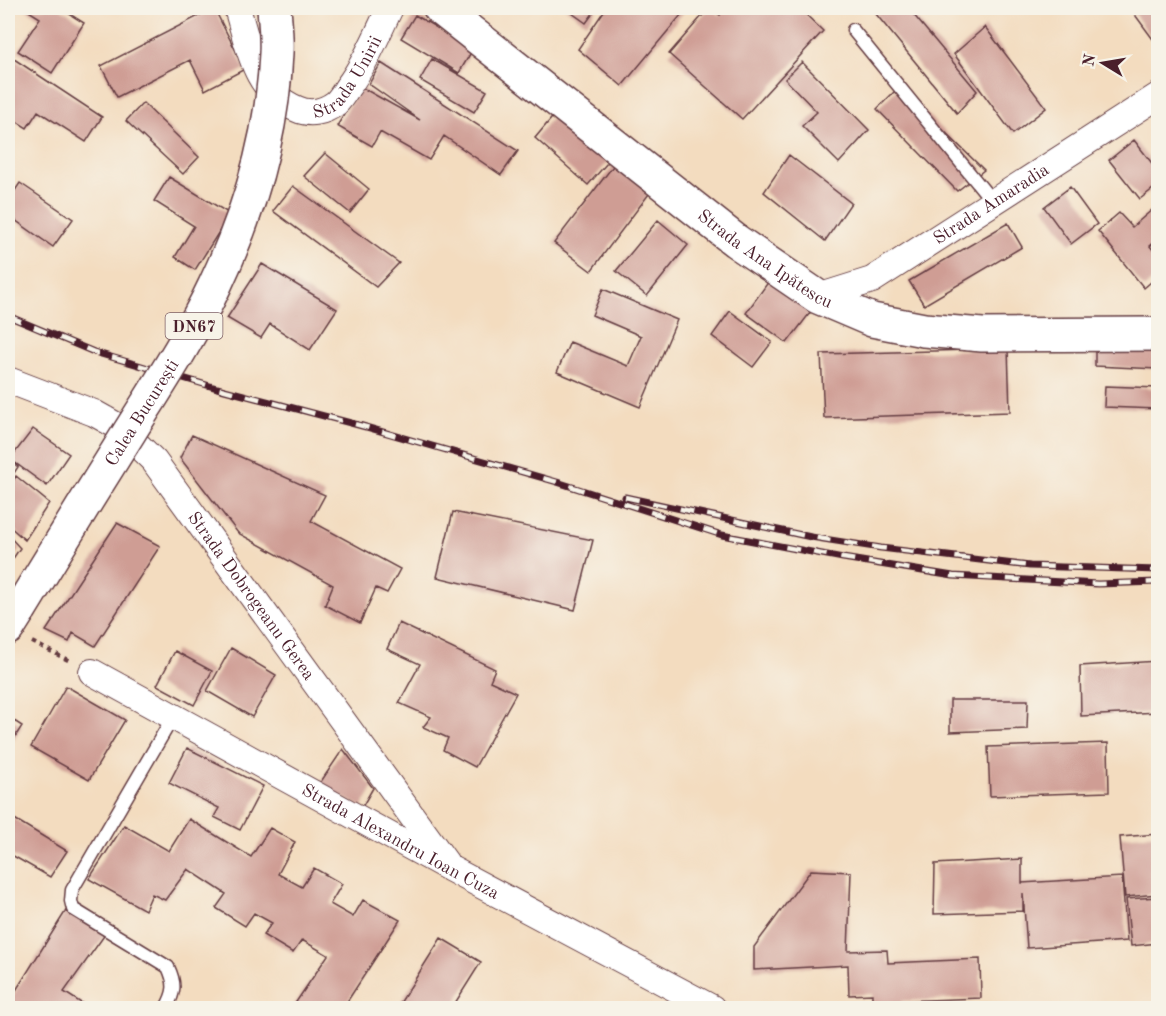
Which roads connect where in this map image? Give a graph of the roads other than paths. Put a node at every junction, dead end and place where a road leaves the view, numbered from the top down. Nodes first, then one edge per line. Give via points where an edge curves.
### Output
1 (237, 8) edge
2 (274, 8) edge
3 (390, 8) edge
4 (440, 8) edge
5 (853, 30) dead end
6 (1158, 96) edge
7 (993, 202) junction
8 (818, 297) junction
9 (1158, 334) edge
10 (8, 380) edge
11 (18, 634) edge
12 (93, 672) road end
13 (173, 717) junction
14 (449, 868) junction
15 (166, 1008) edge
16 (712, 1008) edge

1 - 3 street, Strada Unirii via 254,64 270,92 284,104 305,113 320,112 337,102 358,74
2 - 11 main road, Calea București / DN67, bridge via 276,52 265,141 250,195 215,285
4 - 8 main road, Strada Ana Ipătescu via 736,241
5 - 7 lane
6 - 7 street, Strada Amaradia
7 - 8 street, Strada Amaradia via 872,280
8 - 9 main road, Strada Ana Ipătescu via 872,320 924,330 982,335
10 - 14 street, Strada Dobrogeanu Gerea via 118,426 154,461
12 - 13 street, Strada Alexandru Ioan Cuza
13 - 14 street, Strada Alexandru Ioan Cuza
13 - 15 lane via 72,890 71,901 73,909 168,967 175,980
14 - 16 street, Strada Alexandru Ioan Cuza

